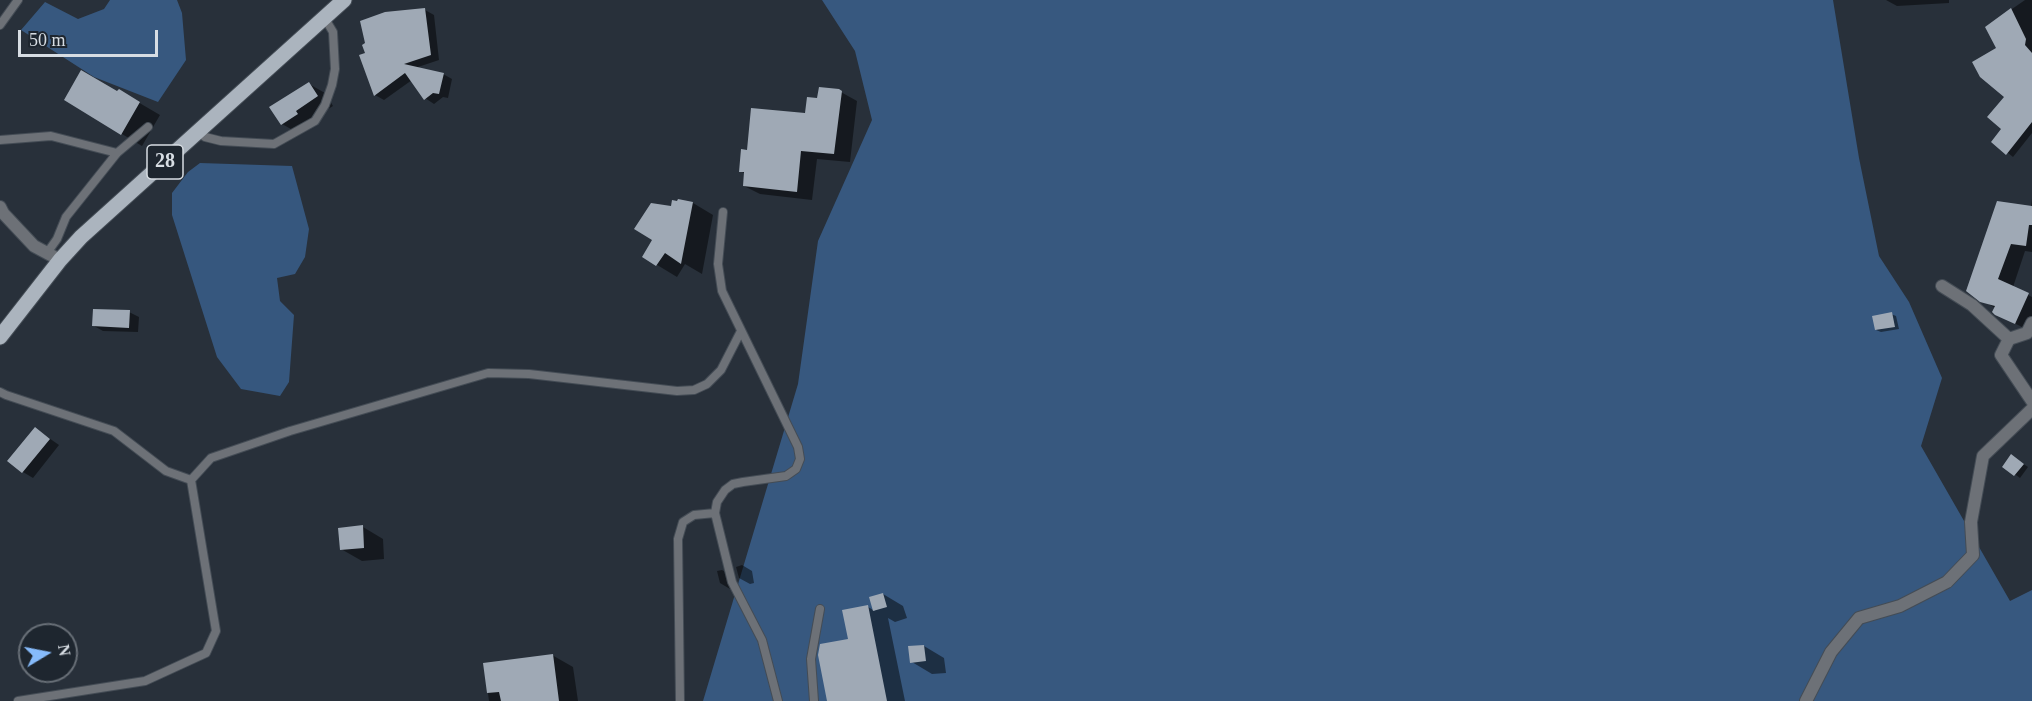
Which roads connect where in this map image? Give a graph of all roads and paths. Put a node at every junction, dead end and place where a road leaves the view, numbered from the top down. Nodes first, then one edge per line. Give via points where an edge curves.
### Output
1 (18, 0) edge
2 (344, 0) edge
3 (324, 17) junction
4 (0, 25) edge
5 (148, 127) dead end
6 (198, 132) junction
7 (0, 140) edge
8 (117, 153) junction
9 (0, 207) edge
10 (723, 212) dead end
11 (53, 257) junction
12 (1942, 286) dead end
13 (2030, 329) edge
14 (741, 331) junction
15 (0, 337) edge
16 (2008, 339) junction
17 (0, 392) edge
18 (2032, 401) edge
19 (2032, 410) edge
20 (191, 480) junction
21 (715, 513) junction
22 (820, 609) dead end
23 (18, 701) edge
24 (680, 701) edge
25 (778, 701) edge
26 (814, 701) edge
27 (1806, 701) edge

1 - 4 lane
2 - 3 main road, 28
3 - 6 main road, 28
3 - 6 lane via 333,32 335,69 325,105 315,121 274,144 221,141
5 - 8 lane
6 - 11 main road, 28 via 81,237
7 - 8 lane via 51,136
8 - 11 lane via 66,217
9 - 11 street via 34,246
10 - 14 lane via 718,264 722,291
11 - 15 main road, 28
12 - 16 street via 1972,305
13 - 16 street
14 - 20 lane via 721,370 694,390 488,373 211,458
14 - 21 lane via 798,447 800,459 796,469 786,476 734,484 717,502
16 - 18 street via 2001,355
17 - 20 lane via 114,431 166,471
19 - 27 street via 1983,456 1971,522 1973,555 1947,582 1900,606 1859,618 1831,652
20 - 23 lane via 216,631 206,653 145,681
21 - 24 lane via 694,515 683,522 678,539
21 - 25 lane via 732,582 762,640
22 - 26 lane via 810,659

